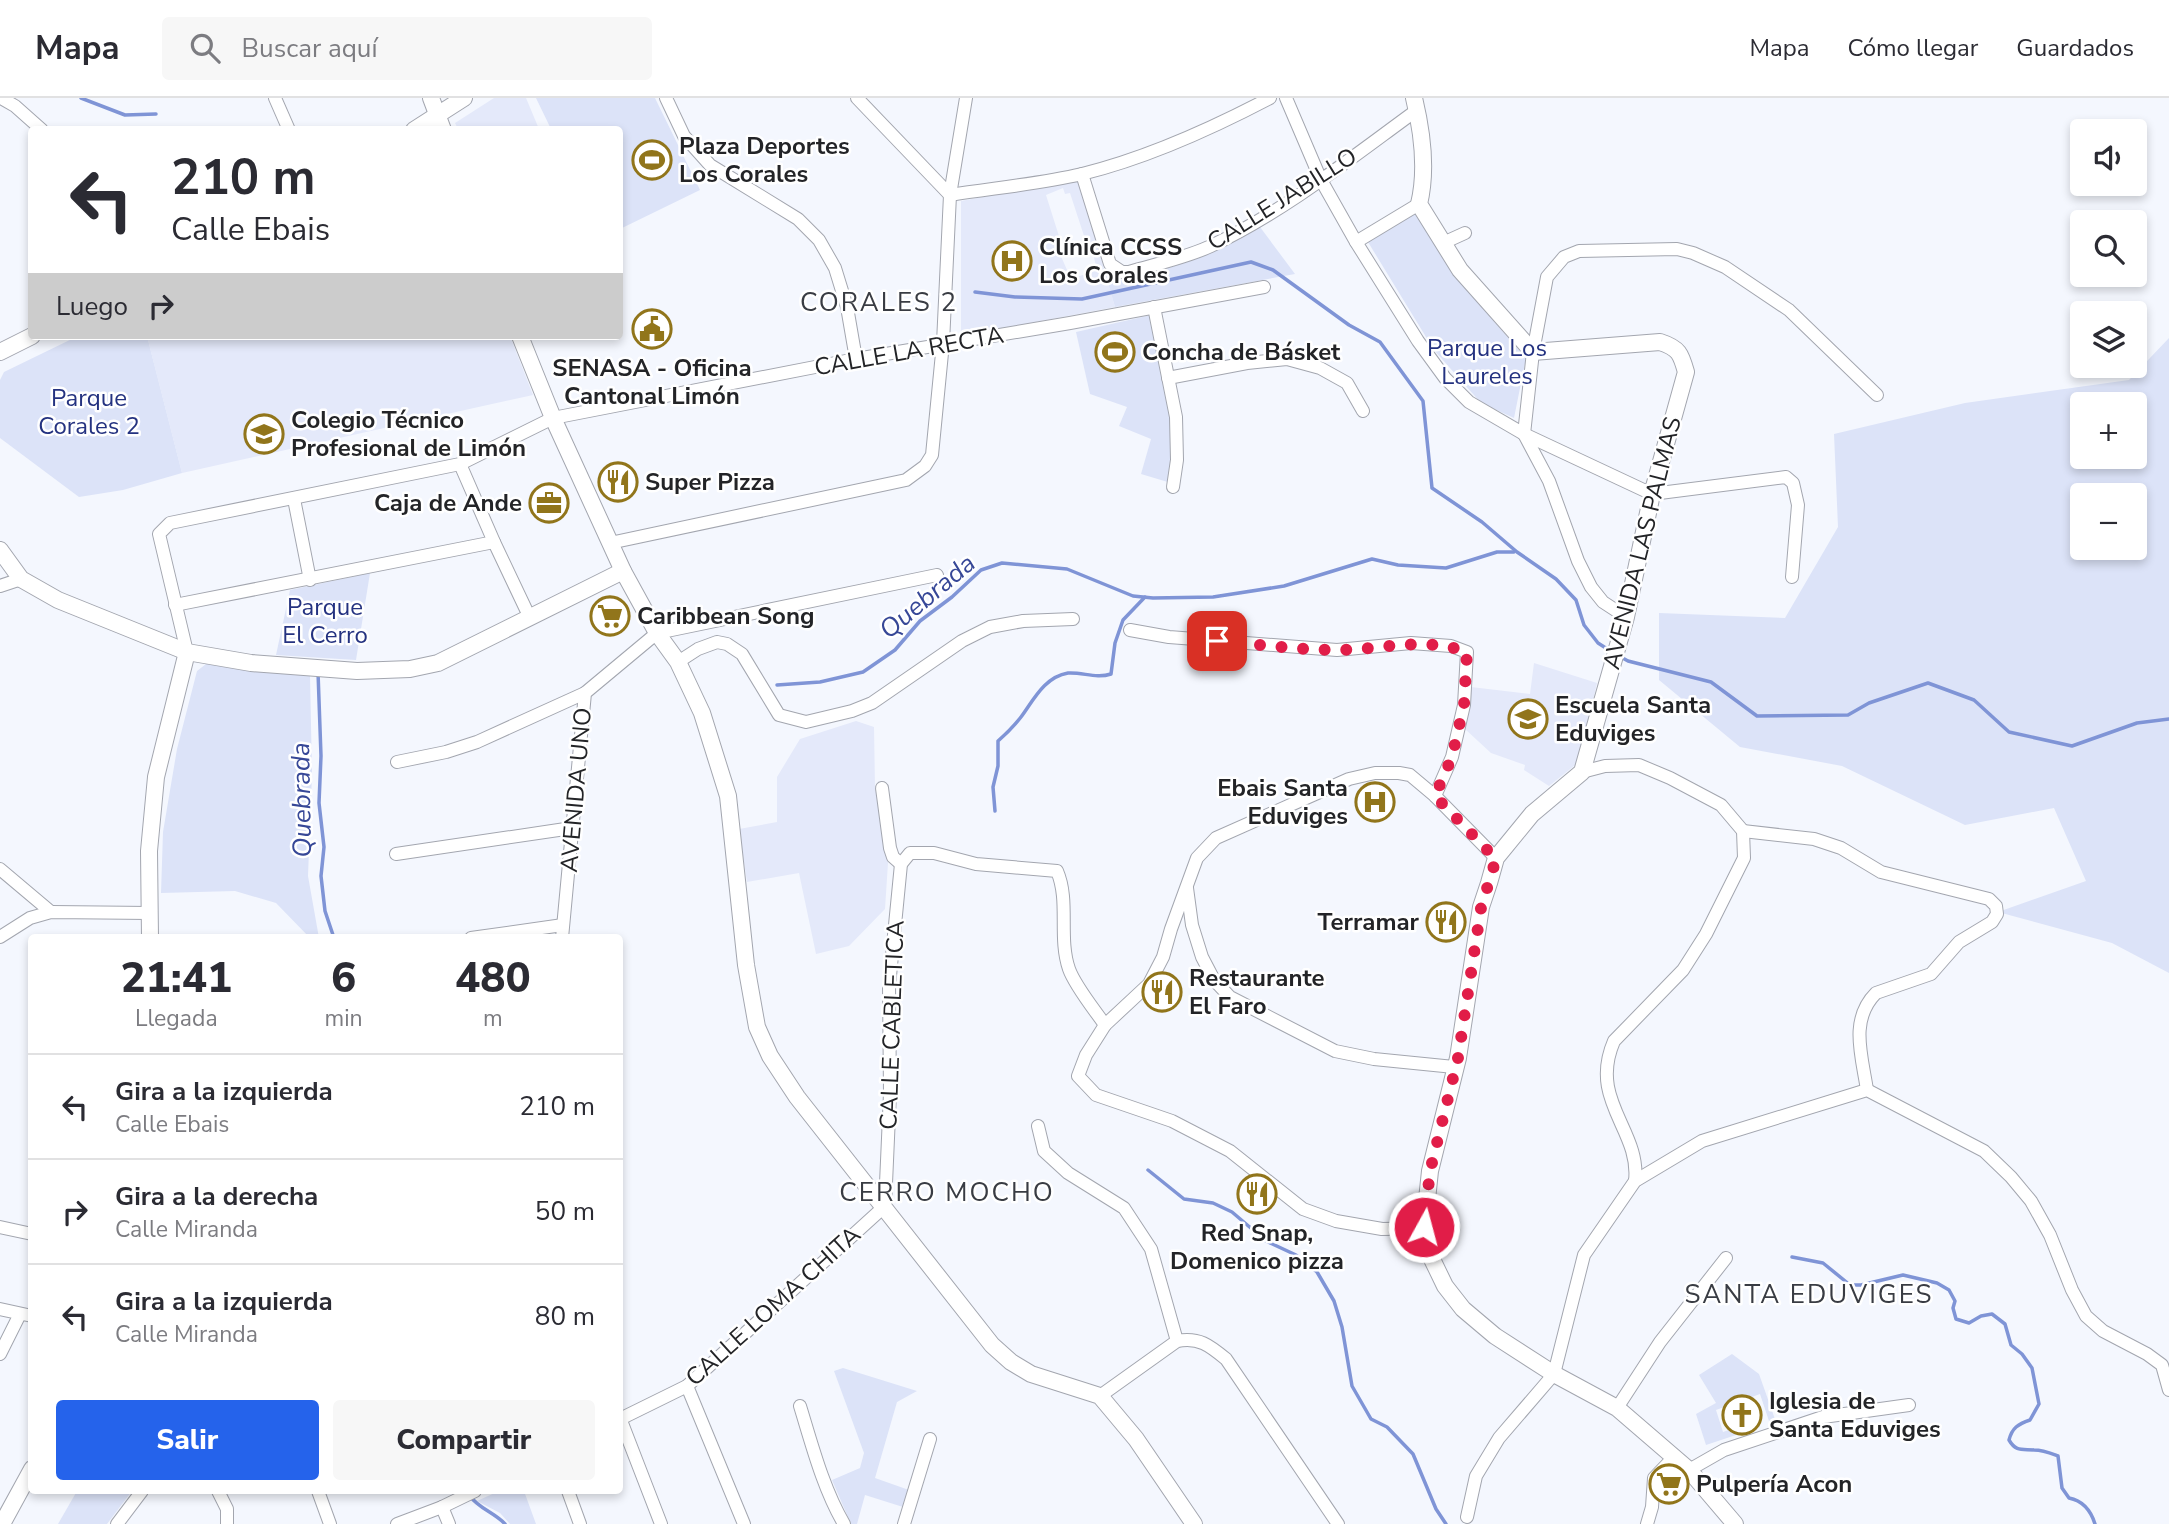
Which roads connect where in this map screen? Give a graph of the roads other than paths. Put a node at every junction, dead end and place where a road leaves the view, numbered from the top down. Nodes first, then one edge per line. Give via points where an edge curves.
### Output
1 (1, 98) edge
2 (275, 98) edge
3 (431, 98) edge
4 (464, 98) edge
5 (666, 98) edge
6 (857, 98) edge
7 (965, 98) edge
8 (1270, 98) edge
9 (1286, 98) edge
10 (1416, 104) edge
11 (440, 122) edge
12 (38, 126) edge
13 (287, 126) edge
14 (1082, 174) junction
15 (1321, 180) junction
16 (950, 195) junction
17 (1419, 204) junction
18 (1465, 233) dead end
19 (1356, 242) junction
20 (1443, 243) junction
21 (1264, 287) dead end
22 (1154, 307) junction
23 (28, 338) edge
24 (522, 340) edge
25 (943, 343) junction
26 (1, 350) edge
27 (1533, 352) junction
28 (856, 359) junction
29 (1168, 378) junction
30 (1877, 396) dead end
31 (1363, 411) dead end
32 (553, 418) junction
33 (1524, 434) junction
34 (460, 464) junction
35 (1173, 487) dead end
36 (1652, 494) junction
37 (293, 499) junction
38 (494, 542) junction
39 (610, 543) junction
40 (0, 550) edge
41 (623, 570) junction
42 (937, 575) dead end
43 (1791, 577) dead end
44 (21, 579) junction
45 (310, 580) junction
46 (0, 586) edge
47 (175, 605) junction
48 (1626, 617) junction
49 (530, 618) junction
50 (1073, 619) dead end
51 (1130, 629) dead end
52 (657, 633) junction
53 (187, 652) junction
54 (678, 662) junction
55 (585, 693) junction
56 (397, 762) dead end
57 (1581, 772) junction
58 (883, 788) dead end
59 (1435, 796) junction
60 (572, 828) junction
61 (1742, 831) junction
62 (396, 854) dead end
63 (1496, 859) junction
64 (901, 864) junction
65 (0, 869) edge
66 (1186, 884) junction
67 (51, 912) junction
68 (150, 913) junction
69 (562, 932) edge
70 (150, 934) edge
71 (532, 934) edge
72 (0, 937) edge
73 (1105, 1025) junction
74 (1454, 1067) junction
75 (1867, 1090) junction
76 (1038, 1126) dead end
77 (1635, 1181) junction
78 (885, 1206) junction
79 (0, 1227) edge
80 (1424, 1227) junction
81 (28, 1233) edge
82 (1726, 1258) dead end
83 (0, 1309) edge
84 (26, 1315) edge
85 (1177, 1341) junction
86 (0, 1354) edge
87 (1554, 1374) junction
88 (687, 1386) junction
89 (2169, 1390) edge
90 (1100, 1396) junction
91 (1909, 1405) dead end
92 (800, 1406) dead end
93 (1618, 1408) junction
94 (623, 1418) edge
95 (623, 1427) edge
96 (930, 1439) dead end
97 (1675, 1456) junction
98 (1689, 1470) junction
99 (28, 1475) edge
100 (140, 1494) edge
101 (220, 1494) edge
102 (319, 1494) edge
103 (469, 1494) edge
104 (569, 1494) edge
105 (442, 1507) junction
106 (3, 1516) edge
107 (1467, 1517) dead end
108 (228, 1521) edge
109 (117, 1524) edge
110 (330, 1524) edge
111 (397, 1524) edge
112 (449, 1524) edge
113 (580, 1524) edge
114 (661, 1524) edge
115 (744, 1524) edge
116 (844, 1524) edge
117 (904, 1524) edge
118 (1194, 1524) edge
119 (1338, 1524) edge
120 (1647, 1524) edge
121 (1735, 1524) edge

1 - 12 street
2 - 13 street
3 - 11 street
4 - 11 street
5 - 28 street via 684,136 710,165 797,219 819,240 835,268 848,307
6 - 16 street
7 - 16 street
8 - 14 street via 1219,125
9 - 15 street
10 - 15 street, CALLE JABILLO
10 - 17 street via 1423,188
14 - 15 street, CALLE JABILLO via 1110,264 1122,272 1210,247
14 - 16 street
15 - 19 street
16 - 25 street
17 - 19 street
17 - 20 street
18 - 20 street
19 - 33 street via 1445,378 1469,402
20 - 27 street via 1480,295
21 - 22 street, CALLE LA RECTA
22 - 25 street, CALLE LA RECTA
22 - 29 street
23 - 26 street
24 - 32 street
25 - 28 street, CALLE LA RECTA
25 - 39 street via 932,454 925,467 906,480
27 - 30 street via 1547,277 1564,257 1579,251 1677,249 1725,267 1789,310
27 - 33 street
27 - 36 street, AVENIDA LAS PALMAS via 1660,342 1681,354 1686,372
28 - 32 street, CALLE LA RECTA
29 - 31 street via 1287,359 1320,368 1347,383
29 - 35 street via 1177,429
32 - 34 street, CALLE LA RECTA
32 - 39 street
33 - 36 street
33 - 48 street via 1549,481 1591,587 1603,602
34 - 37 street, CALLE LA RECTA
34 - 38 street
36 - 43 street via 1786,477 1793,482 1798,505
36 - 48 street, AVENIDA LAS PALMAS
37 - 45 street
37 - 47 street, CALLE LA RECTA via 164,527 159,534
38 - 45 street
38 - 49 street
39 - 41 street
40 - 44 street
41 - 49 street
41 - 52 street
42 - 52 street
44 - 46 street
44 - 53 street via 58,600
45 - 47 street
47 - 53 street
48 - 57 street, AVENIDA LAS PALMAS
49 - 53 street via 438,663 410,669 306,668
50 - 54 street via 990,627 961,641 872,704 806,722 779,715 742,653 727,644 717,642
51 - 59 street via 1169,637 1337,650 1411,643 1467,652 1464,705 1452,757
52 - 54 street
52 - 55 street, AVENIDA UNO
53 - 68 street via 156,776 149,852
54 - 78 street via 702,713 728,796 757,1027 769,1056 797,1097
55 - 56 street via 477,743
55 - 60 street, AVENIDA UNO
57 - 61 street via 1639,765 1721,805
57 - 63 street via 1532,814
58 - 64 street via 890,848
59 - 63 street
59 - 66 street via 1410,775 1349,779 1216,838 1196,858
60 - 62 street
60 - 69 street, AVENIDA UNO
61 - 75 street via 1814,839 1841,848 1881,872 1989,899 1996,906 1992,922 1959,942 1931,974 1870,999 1858,1028
61 - 77 street via 1744,858 1706,934 1683,970 1614,1041 1608,1055 1608,1090 1634,1154
63 - 74 street via 1481,908
64 - 73 street via 909,853 934,853 976,864 1057,871 1063,884 1069,971
64 - 78 street, CALLE CABLETICA via 889,986
65 - 67 street
66 - 73 street via 1163,957 1149,985
66 - 74 street via 1202,957 1230,998 1335,1051
67 - 68 street
67 - 72 street via 30,918
68 - 70 street
69 - 71 street
73 - 80 street via 1078,1076 1096,1095 1202,1135 1230,1151 1303,1209 1336,1221 1382,1229
74 - 80 street via 1430,1171
75 - 77 street via 1702,1141
75 - 89 street via 1984,1151 2011,1177 2050,1236 2086,1316 2162,1365
76 - 85 street via 1044,1151 1068,1173 1124,1208 1150,1249
77 - 87 street via 1584,1255
78 - 88 street, CALLE LOMA CHITA
78 - 90 street via 992,1345 1011,1362 1031,1374
79 - 81 street
80 - 87 street via 1431,1257 1463,1309
82 - 93 street via 1660,1342
83 - 84 street
84 - 86 street
85 - 90 street
85 - 119 street via 1192,1338 1226,1359
87 - 93 street
87 - 107 street via 1499,1437 1481,1466
88 - 94 street, CALLE LOMA CHITA
88 - 115 street
90 - 118 street via 1136,1438
91 - 98 street via 1823,1418 1724,1450
92 - 116 street
93 - 97 street
95 - 114 street
96 - 117 street
97 - 98 street
97 - 120 street via 1654,1478
98 - 121 street
99 - 106 street
100 - 109 street
101 - 108 street
102 - 110 street
103 - 105 street
104 - 113 street
105 - 111 street
105 - 112 street

